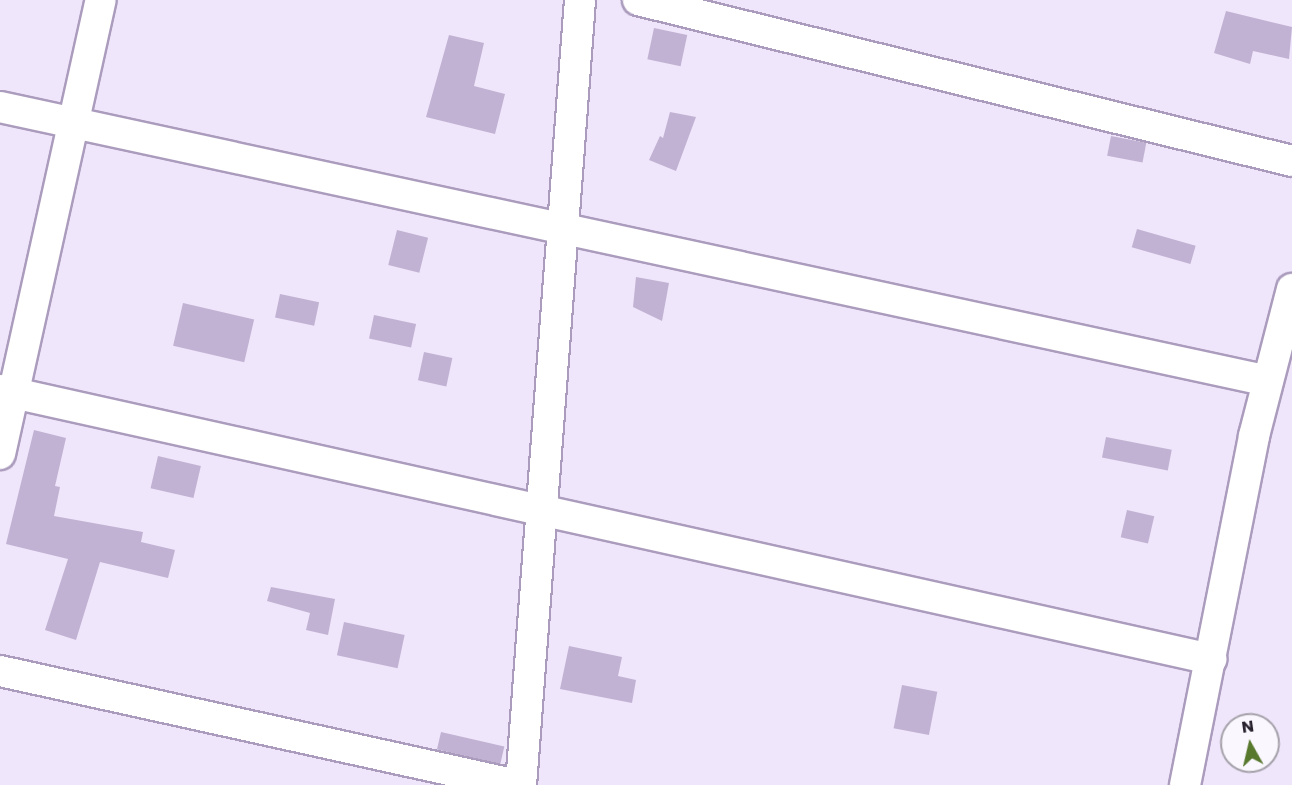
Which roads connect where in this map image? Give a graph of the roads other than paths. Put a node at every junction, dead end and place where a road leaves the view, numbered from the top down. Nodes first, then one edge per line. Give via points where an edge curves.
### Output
1 (101, 0) edge
2 (580, 0) edge
3 (638, 0) edge
4 (0, 107) edge
5 (74, 123) junction
6 (1292, 161) edge
7 (562, 229) junction
8 (1292, 289) edge
9 (1268, 381) junction
10 (7, 391) edge
11 (0, 454) edge
12 (541, 510) junction
13 (1211, 659) junction
14 (0, 671) edge
15 (519, 785) edge
16 (1185, 785) edge

1 - 5 street
2 - 7 street
3 - 6 street
4 - 5 street
5 - 7 street
5 - 10 street
7 - 9 street
7 - 12 street
8 - 9 street
9 - 13 street
10 - 11 street
10 - 12 street
12 - 13 street
12 - 15 street
13 - 16 street
14 - 15 street

